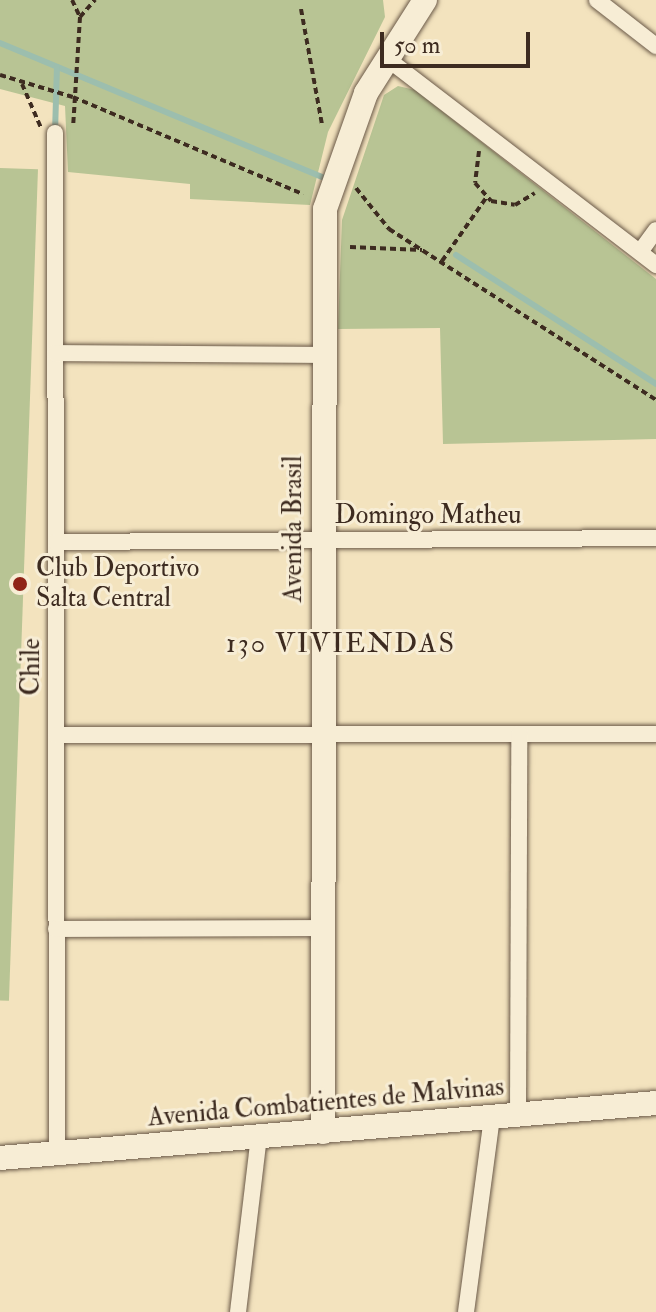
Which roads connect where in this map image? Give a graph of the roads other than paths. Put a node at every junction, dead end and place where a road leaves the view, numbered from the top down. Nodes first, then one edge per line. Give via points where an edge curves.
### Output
1 (425, 0) edge
2 (597, 0) edge
3 (656, 46) edge
4 (385, 57) junction
5 (55, 133) dead end
6 (656, 230) edge
7 (640, 252) junction
8 (656, 265) edge
9 (55, 353) junction
10 (322, 355) junction
11 (656, 538) edge
12 (323, 540) junction
13 (56, 542) junction
14 (519, 734) junction
15 (656, 734) edge
16 (56, 735) junction
17 (323, 735) junction
18 (323, 928) junction
19 (56, 929) junction
20 (656, 1103) edge
21 (518, 1115) junction
22 (492, 1118) junction
23 (323, 1132) junction
24 (259, 1136) junction
25 (57, 1153) junction
26 (0, 1158) edge
27 (238, 1312) edge
28 (466, 1312) edge

1 - 4 street, Avenida Brasil
2 - 3 street
4 - 7 street
4 - 10 street, Avenida Brasil via 349,133 325,209
5 - 9 street, Chile
6 - 7 street
7 - 8 street
9 - 10 street
9 - 13 street, Chile
10 - 12 street, Avenida Brasil
11 - 12 street, Domingo Matheu
12 - 13 street, Domingo Matheu
12 - 17 street, Avenida Brasil
13 - 16 street, Chile
14 - 15 street
14 - 17 street
14 - 21 street
16 - 17 street
16 - 19 street, Chile
17 - 18 street, Avenida Brasil
18 - 19 street
18 - 23 street, Avenida Brasil
19 - 25 street, Chile
20 - 21 street, Avenida Combatientes de Malvinas
21 - 22 street, Avenida Combatientes de Malvinas
22 - 23 street, Avenida Combatientes de Malvinas
22 - 28 street
23 - 24 street, Avenida Combatientes de Malvinas
24 - 25 street, Avenida Combatientes de Malvinas
24 - 27 street
25 - 26 street, Avenida Combatientes de Malvinas

